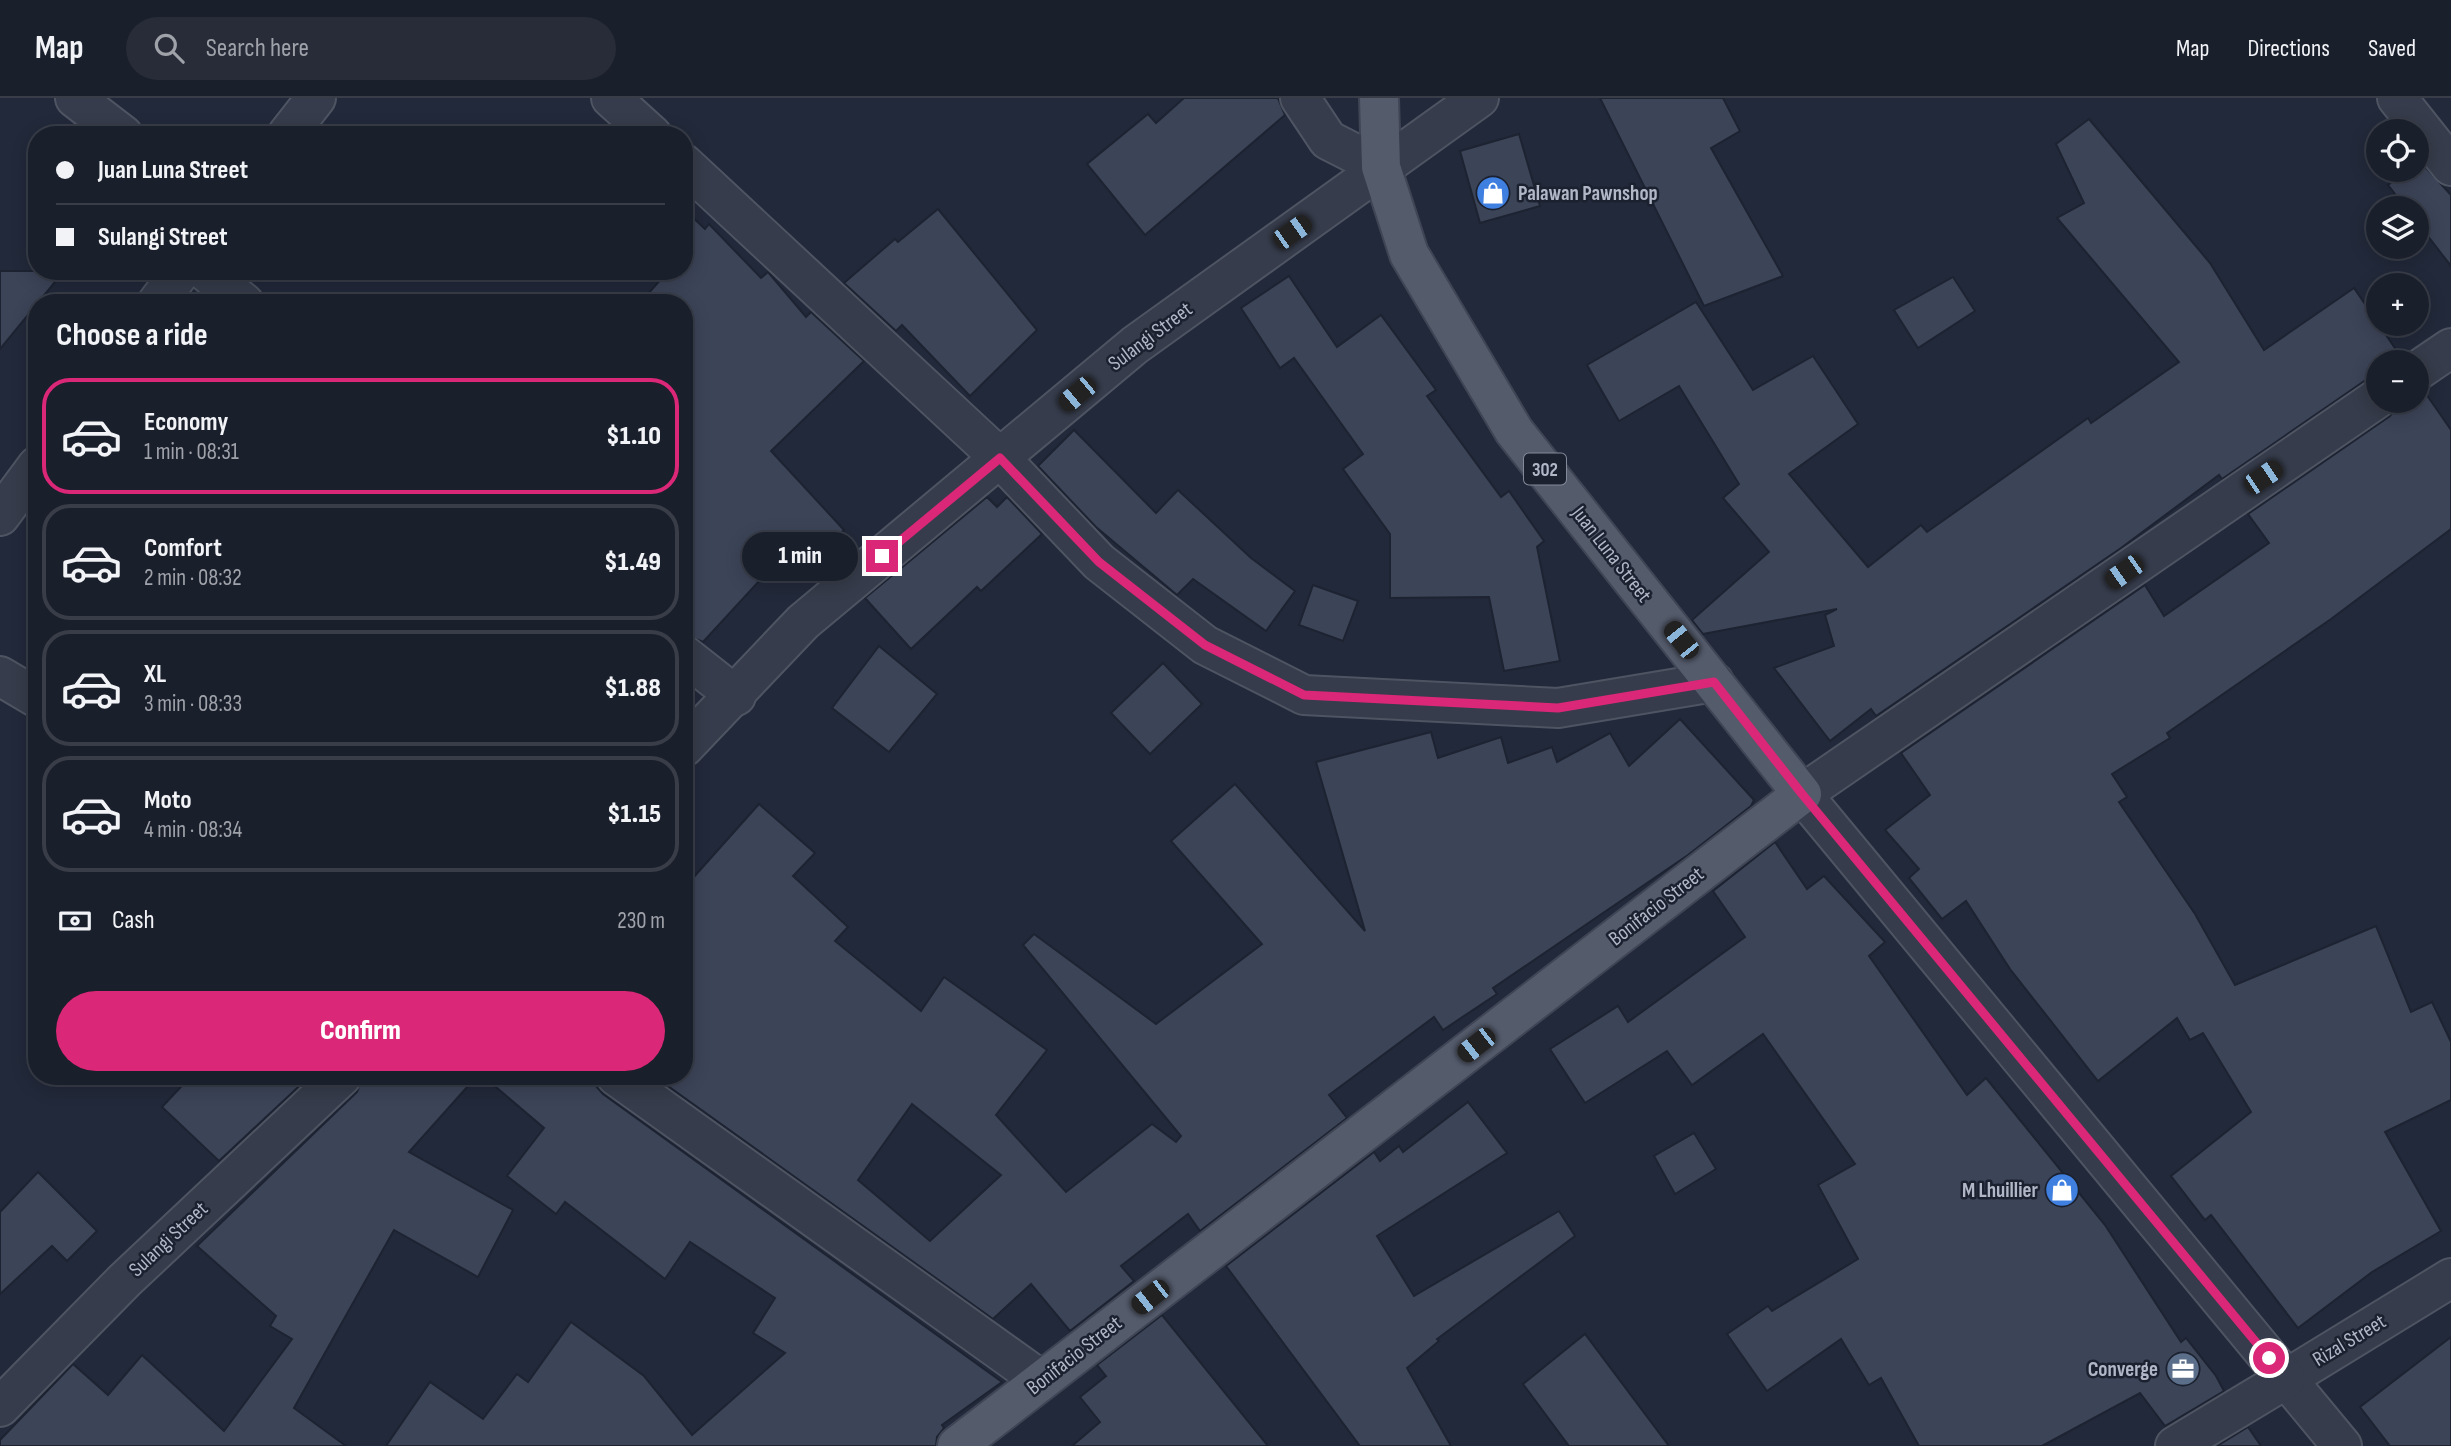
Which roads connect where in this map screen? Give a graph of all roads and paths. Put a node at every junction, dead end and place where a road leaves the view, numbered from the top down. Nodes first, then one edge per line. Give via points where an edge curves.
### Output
1 (75, 98) edge
2 (316, 98) edge
3 (611, 98) edge
4 (1300, 98) edge
5 (1379, 98) edge
6 (1479, 98) edge
7 (2397, 98) edge
8 (112, 126) edge
9 (294, 126) edge
10 (642, 126) edge
11 (2451, 166) edge
12 (1381, 167) junction
13 (693, 172) edge
14 (216, 280) edge
15 (233, 294) edge
16 (2451, 348) edge
17 (2429, 363) edge
18 (2366, 406) edge
19 (1000, 458) junction
20 (28, 478) edge
21 (0, 516) edge
22 (693, 662) edge
23 (0, 676) edge
24 (1714, 682) junction
25 (28, 693) edge
26 (736, 696) junction
27 (693, 738) edge
28 (1802, 794) junction
29 (332, 1085) edge
30 (630, 1085) edge
31 (2451, 1278) edge
32 (2286, 1378) junction
33 (1041, 1380) junction
34 (0, 1407) edge
35 (957, 1446) edge
36 (2175, 1446) edge
37 (2342, 1446) edge

1 - 8 street
2 - 9 street
3 - 10 street
4 - 12 street via 1328,140
5 - 12 main road, Juan Luna Street / 302
6 - 12 street, Sulangi Street
7 - 11 street
12 - 19 street, Sulangi Street via 1135,345
12 - 24 main road, Juan Luna Street / 302 via 1409,254 1514,431
13 - 19 street
14 - 15 street
16 - 17 street
18 - 28 street, Bonifacio Street
19 - 24 street via 1099,562 1205,645 1304,695 1558,708
19 - 26 street, Sulangi Street via 803,622
20 - 21 street
22 - 26 street
23 - 25 street
24 - 28 main road, Juan Luna Street / 302
26 - 27 street, Sulangi Street
28 - 32 street, Juan Luna Street / 302
28 - 33 main road, Bonifacio Street
29 - 34 street, Sulangi Street via 125,1280
30 - 33 street
31 - 32 street, Rizal Street
32 - 36 street, Rizal Street
32 - 37 street, Juan Luna Street / 302
33 - 35 main road, Bonifacio Street

